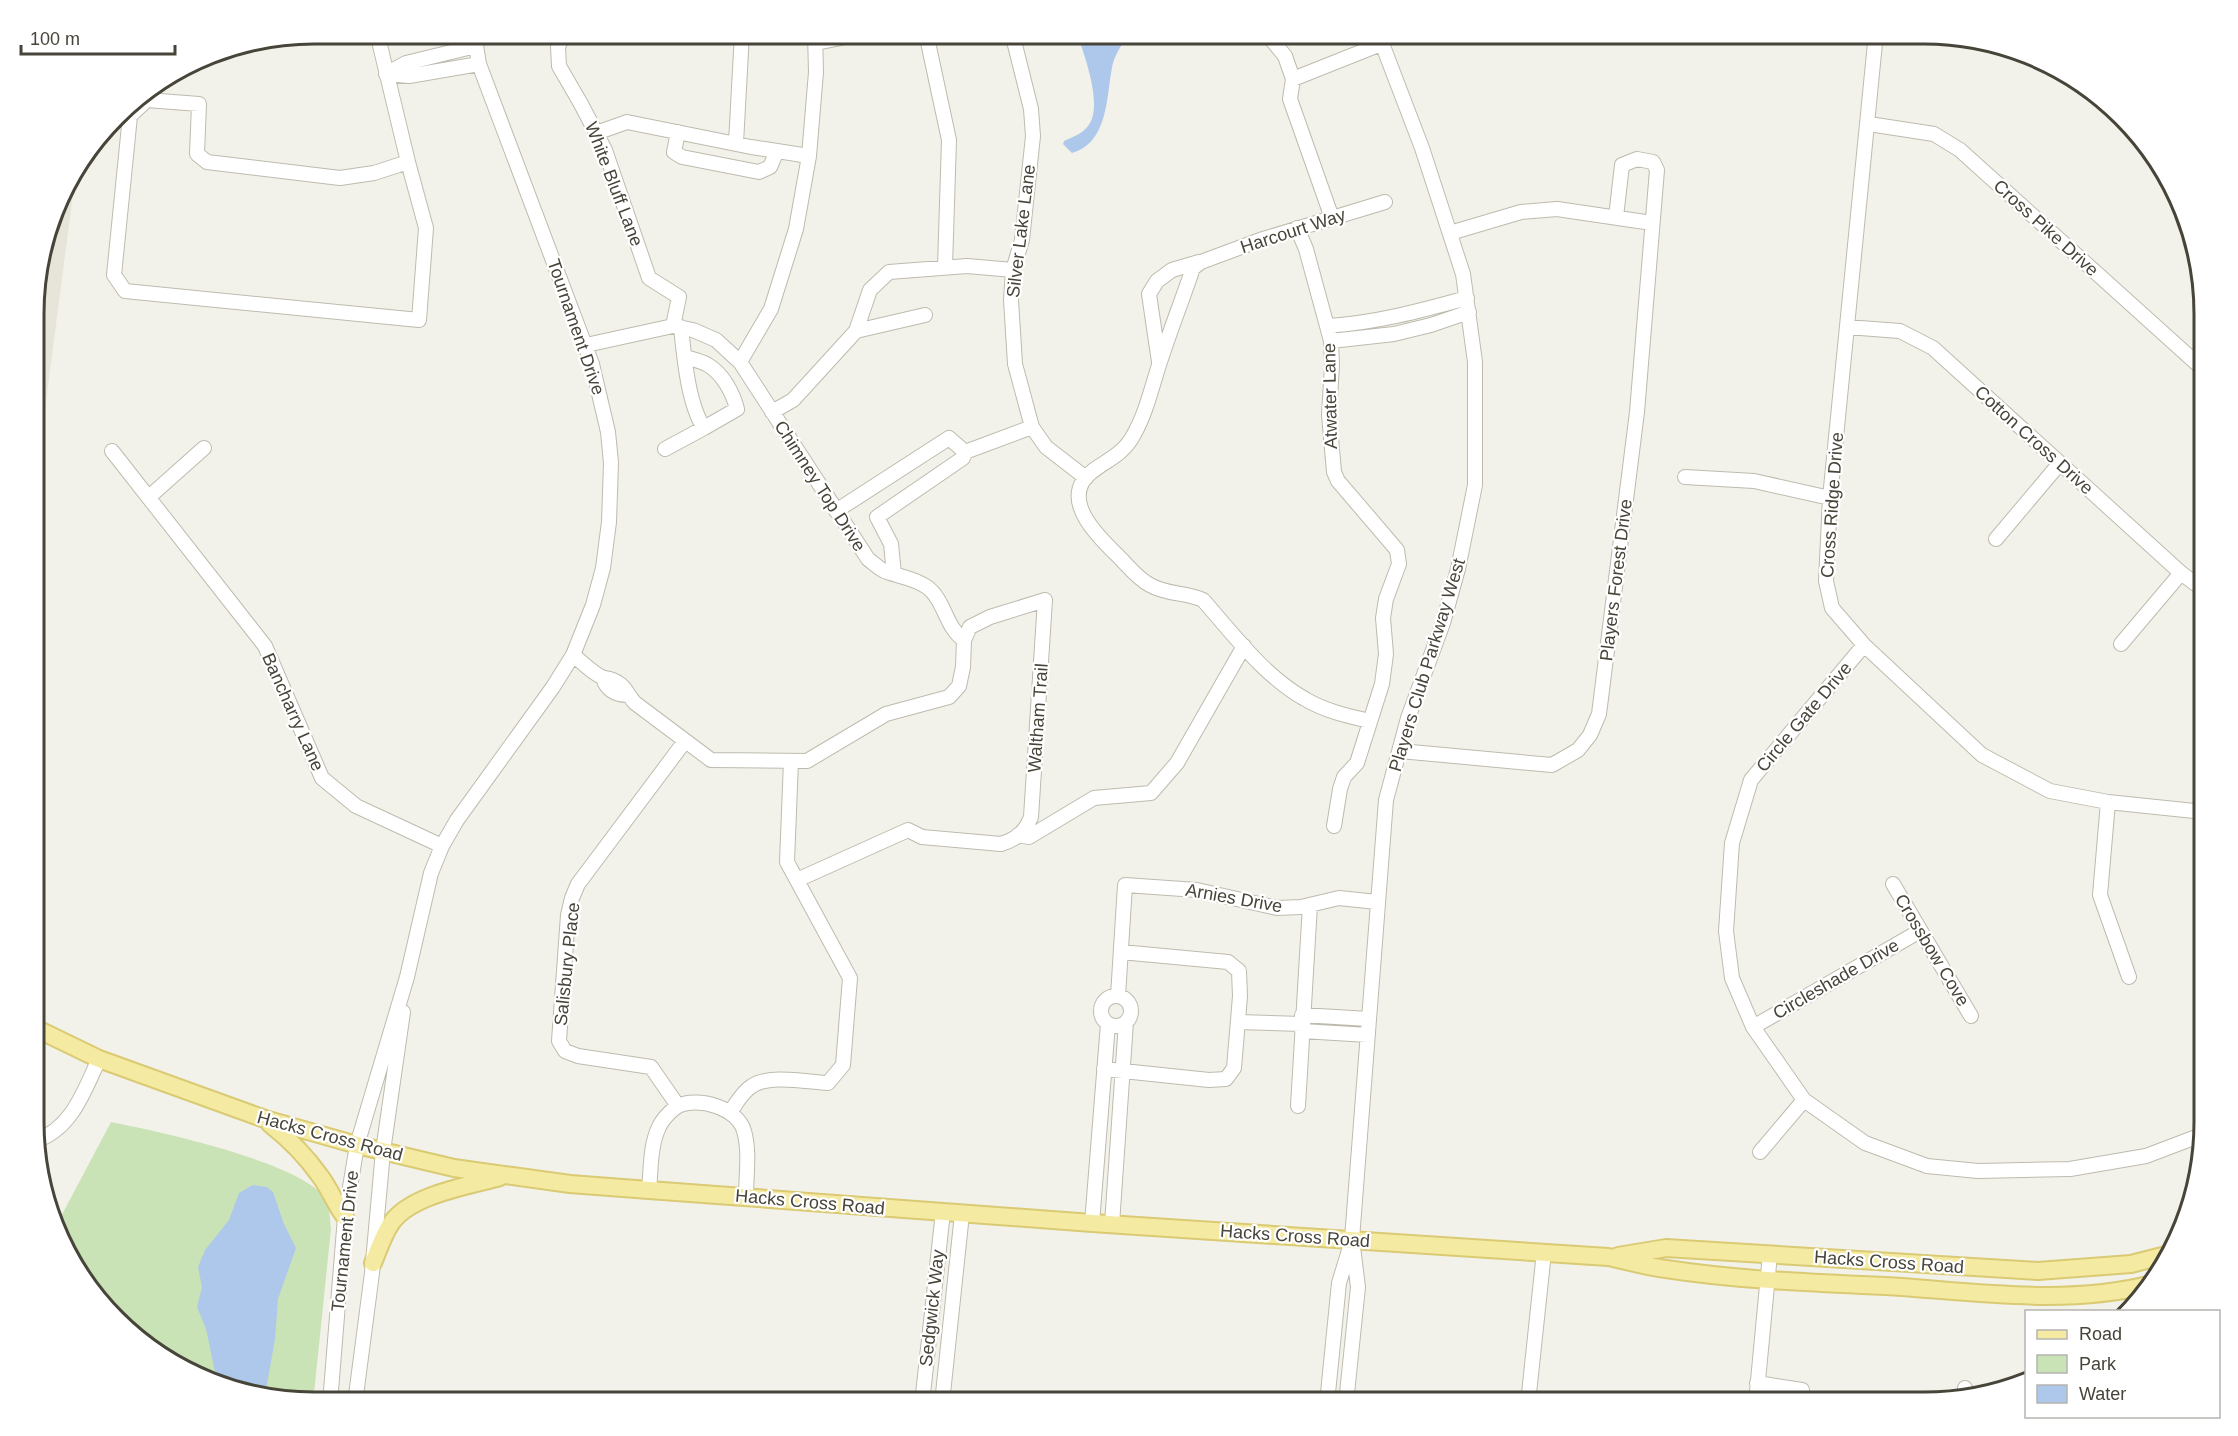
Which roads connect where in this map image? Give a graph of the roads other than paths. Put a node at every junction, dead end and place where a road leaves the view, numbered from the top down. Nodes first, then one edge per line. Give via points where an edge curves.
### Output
1 (379, 44) edge
2 (463, 44) edge
3 (476, 44) edge
4 (559, 44) edge
5 (741, 44) edge
6 (815, 44) edge
7 (928, 44) edge
8 (1015, 44) edge
9 (1275, 44) edge
10 (1368, 44) edge
11 (1381, 44) edge
12 (1875, 44) edge
13 (479, 64) junction
14 (386, 74) junction
15 (1293, 79) junction
16 (153, 96) edge
17 (134, 111) edge
18 (1869, 124) junction
19 (678, 132) junction
20 (596, 133) junction
21 (736, 143) junction
22 (777, 151) junction
23 (809, 156) junction
24 (408, 162) junction
25 (1385, 202) dead end
26 (1616, 217) junction
27 (1332, 218) junction
28 (1652, 223) junction
29 (1297, 228) junction
30 (1450, 233) junction
31 (1201, 261) junction
32 (945, 267) junction
33 (1013, 270) junction
34 (1468, 305) junction
35 (925, 315) dead end
36 (1405, 315) junction
37 (1376, 321) junction
38 (1327, 326) junction
39 (677, 327) junction
40 (1846, 327) junction
41 (1409, 330) junction
42 (856, 331) junction
43 (1379, 336) junction
44 (1331, 341) junction
45 (586, 345) junction
46 (684, 357) junction
47 (2194, 361) edge
48 (740, 362) junction
49 (1159, 365) junction
50 (772, 412) junction
51 (1032, 427) junction
52 (704, 428) junction
53 (204, 448) dead end
54 (665, 449) dead end
55 (112, 452) dead end
56 (966, 452) junction
57 (2060, 463) junction
58 (1685, 477) dead end
59 (1086, 478) junction
60 (149, 497) junction
61 (1830, 498) junction
62 (836, 511) junction
63 (1996, 539) dead end
64 (2181, 573) junction
65 (894, 574) junction
66 (2194, 583) edge
67 (964, 640) junction
68 (2121, 644) dead end
69 (1863, 645) junction
70 (1244, 646) junction
71 (573, 655) junction
72 (1370, 721) junction
73 (685, 741) junction
74 (1400, 751) junction
75 (791, 761) junction
76 (2108, 802) junction
77 (2194, 811) edge
78 (1334, 826) dead end
79 (1020, 834) junction
80 (442, 846) junction
81 (797, 880) junction
82 (1893, 884) dead end
83 (1377, 902) junction
84 (1310, 904) junction
85 (1920, 932) junction
86 (1121, 952) junction
87 (2129, 976) dead end
88 (406, 978) junction
89 (1118, 996) junction
90 (1971, 1016) dead end
91 (1327, 1017) junction
92 (1369, 1019) junction
93 (1126, 1022) junction
94 (1238, 1022) junction
95 (1302, 1023) junction
96 (1108, 1024) junction
97 (1753, 1027) junction
98 (1325, 1031) junction
99 (44, 1032) edge
100 (1368, 1035) junction
101 (99, 1059) junction
102 (1104, 1069) junction
103 (1123, 1072) junction
104 (1804, 1100) junction
105 (678, 1106) junction
106 (1298, 1106) dead end
107 (730, 1112) junction
108 (1101, 1112) junction
109 (1120, 1113) junction
110 (265, 1119) junction
111 (44, 1138) edge
112 (2194, 1138) edge
113 (357, 1145) junction
114 (383, 1151) junction
115 (1760, 1152) dead end
116 (506, 1175) junction
117 (1096, 1175) junction
118 (1115, 1176) junction
119 (649, 1190) junction
120 (746, 1196) junction
121 (943, 1212) junction
122 (962, 1214) junction
123 (345, 1217) junction
124 (1092, 1223) junction
125 (1112, 1224) junction
126 (1352, 1239) junction
127 (1544, 1252) junction
128 (1770, 1254) junction
129 (1608, 1257) junction
130 (2159, 1257) edge
131 (373, 1263) junction
132 (1767, 1279) junction
133 (2139, 1287) edge
134 (1757, 1383) junction
135 (1802, 1390) dead end
136 (331, 1392) edge
137 (357, 1392) edge
138 (923, 1392) edge
139 (943, 1392) edge
140 (1328, 1392) edge
141 (1347, 1392) edge
142 (1529, 1392) edge
143 (1757, 1392) edge

1 - 14 street
2 - 14 street
3 - 13 street, Tournament Drive
4 - 20 street, White Bluff Lane via 559,66
5 - 21 street
6 - 23 street
7 - 32 street via 950,140
8 - 33 street, Silver Lake Lane via 1031,109 1033,136 1022,240
9 - 15 street via 1285,56
10 - 15 street
11 - 30 street, Players Club Parkway West
12 - 18 street, Cross Ridge Drive
13 - 14 street via 409,76
13 - 45 street, Tournament Drive
14 - 24 street
15 - 27 street via 1290,99
16 - 24 street via 199,104 197,154 207,162 340,178
17 - 24 street via 130,116 114,276 124,291 419,320 426,228
18 - 40 street, Cross Ridge Drive
18 - 47 street, Cross Pike Drive via 1934,134 1960,150
19 - 20 street via 627,122
19 - 21 street
19 - 22 street via 674,152 682,157 759,172 770,167
20 - 39 street, White Bluff Lane via 649,278 679,297
21 - 22 street
22 - 23 street
23 - 48 street via 796,229 771,309
25 - 27 street, Harcourt Way
26 - 28 street
26 - 28 street, Players Forest Drive via 1622,165 1637,159 1653,162 1657,170
26 - 30 street via 1557,209 1521,212
27 - 29 street, Harcourt Way
28 - 74 street, Players Forest Drive via 1637,412 1599,714 1590,735 1578,750 1552,765
29 - 31 street, Harcourt Way
29 - 38 street, Atwater Lane
30 - 34 street, Players Club Parkway West
31 - 49 street, Harcourt Way via 1192,268
31 - 49 street, Harcourt Way via 1172,270 1156,281 1149,294
32 - 33 street
32 - 42 street via 889,272 870,290
33 - 51 street, Silver Lake Lane via 1015,364
34 - 36 street
34 - 41 street
34 - 74 street, Players Club Parkway West via 1475,362 1475,485 1443,623
35 - 42 street
36 - 37 street
36 - 41 street
37 - 38 street
37 - 43 street
38 - 44 street, Atwater Lane
39 - 45 street
39 - 46 street
39 - 48 street, Chimney Top Drive via 716,340
40 - 57 street, Cotton Cross Drive via 1900,332 1933,348
40 - 61 street, Cross Ridge Drive
41 - 43 street
42 - 50 street via 793,400
43 - 44 street
44 - 72 street, Atwater Lane via 1329,415 1334,472 1397,550 1399,564 1386,599 1386,654 1382,684
45 - 71 street, Tournament Drive via 608,432 611,494 600,578
46 - 52 street via 698,419
46 - 52 street via 708,365 735,399 737,409
48 - 50 street, Chimney Top Drive
49 - 59 street, Harcourt Way via 1146,411 1132,438 1118,455
50 - 62 street, Chimney Top Drive
51 - 56 street
51 - 59 street, Silver Lake Lane via 1046,447
52 - 54 street
53 - 60 street
55 - 60 street, Bancharry Lane
56 - 62 street via 949,438
56 - 65 street via 963,458 877,517 891,544
57 - 63 street
57 - 64 street, Cotton Cross Drive
58 - 61 street via 1754,481
59 - 70 street via 1079,491 1079,504 1092,529 1150,585 1203,600
60 - 80 street, Bancharry Lane via 265,646 322,778 356,806
61 - 69 street, Cross Ridge Drive via 1826,581 1832,608
62 - 65 street, Chimney Top Drive via 868,559
64 - 66 street, Cotton Cross Drive
64 - 68 street
65 - 67 street, Chimney Top Drive via 928,588 954,634
67 - 75 street via 959,687 949,697 886,714 807,761
67 - 79 street, Waltham Trail via 970,627 990,617 1045,600 1031,817
69 - 76 street, Cross Ridge Drive via 1982,755 2050,791
69 - 97 street, Circle Gate Drive via 1751,780 1732,843 1726,931 1732,978
70 - 72 street via 1277,681 1305,700 1342,716
70 - 79 street via 1177,764 1151,793 1094,798 1029,837
71 - 73 street via 603,678 624,687 627,695
71 - 80 street, Tournament Drive
72 - 78 street, Atwater Lane via 1357,763 1344,777
73 - 75 street via 711,760
73 - 105 street, Salisbury Place via 578,884 572,898 559,1041 565,1051 578,1056 651,1067
74 - 83 street, Players Club Parkway West via 1386,800
75 - 81 street via 787,862
76 - 77 street, Cross Ridge Drive
76 - 87 street via 2100,895
79 - 81 street via 1001,843 922,837 908,830
80 - 88 street, Tournament Drive
81 - 107 street via 850,978 843,1065 828,1083 763,1081 751,1086
82 - 85 street, Crossbow Cove
83 - 84 street, Arnies Drive via 1348,898
83 - 92 street, Players Club Parkway West
84 - 86 street, Arnies Drive via 1277,908 1197,890 1125,885
84 - 95 street
85 - 90 street, Crossbow Cove
85 - 97 street, Circleshade Drive
86 - 89 street
86 - 94 street via 1228,962 1239,971
88 - 113 street, Tournament Drive
88 - 114 street, Tournament Drive
89 - 93 street via 1131,1008
89 - 96 street via 1107,998 1101,1008
91 - 92 street
91 - 95 street
91 - 98 street
92 - 100 street, Players Club Parkway West
93 - 96 street via 1119,1026
93 - 103 street
94 - 95 street
94 - 103 street via 1234,1068 1226,1079
95 - 98 street
95 - 106 street
96 - 102 street
97 - 104 street, Circle Gate Drive
98 - 100 street
99 - 101 main road, Hacks Cross Road
100 - 126 street, Players Club Parkway West
101 - 110 main road, Hacks Cross Road
101 - 111 street via 75,1110
102 - 103 street
102 - 108 street
103 - 109 street
104 - 112 street, Circle Gate Drive via 1865,1143 1927,1166 1977,1171 2070,1169 2146,1156
104 - 115 street
105 - 107 street via 706,1104
105 - 119 street via 659,1126
107 - 120 street via 744,1132
108 - 109 street
108 - 117 street
109 - 118 street
110 - 113 main road, Hacks Cross Road
110 - 123 main road via 309,1162
113 - 114 main road, Hacks Cross Road
113 - 123 street, Tournament Drive
114 - 116 main road, Hacks Cross Road via 454,1168
114 - 131 street, Tournament Drive
116 - 119 main road, Hacks Cross Road
116 - 131 main road via 404,1209 390,1224
117 - 118 street
117 - 124 street
118 - 125 street
119 - 120 main road, Hacks Cross Road
120 - 121 main road, Hacks Cross Road
121 - 122 main road, Hacks Cross Road
121 - 138 street, Sedgwick Way
122 - 124 main road, Hacks Cross Road
122 - 139 street, Sedgwick Way
123 - 136 street, Tournament Drive
124 - 125 main road, Hacks Cross Road
125 - 126 main road, Hacks Cross Road
126 - 127 main road, Hacks Cross Road
126 - 140 street via 1339,1283
126 - 141 street via 1358,1287
127 - 129 main road, Hacks Cross Road
127 - 142 street
128 - 129 main road, Hacks Cross Road via 1666,1248
128 - 130 main road, Hacks Cross Road via 2038,1270 2132,1264
128 - 132 street
129 - 132 main road, Hacks Cross Road via 1666,1269
131 - 137 street, Tournament Drive
132 - 133 main road, Hacks Cross Road via 2038,1295
132 - 134 street
134 - 135 street
134 - 143 street

